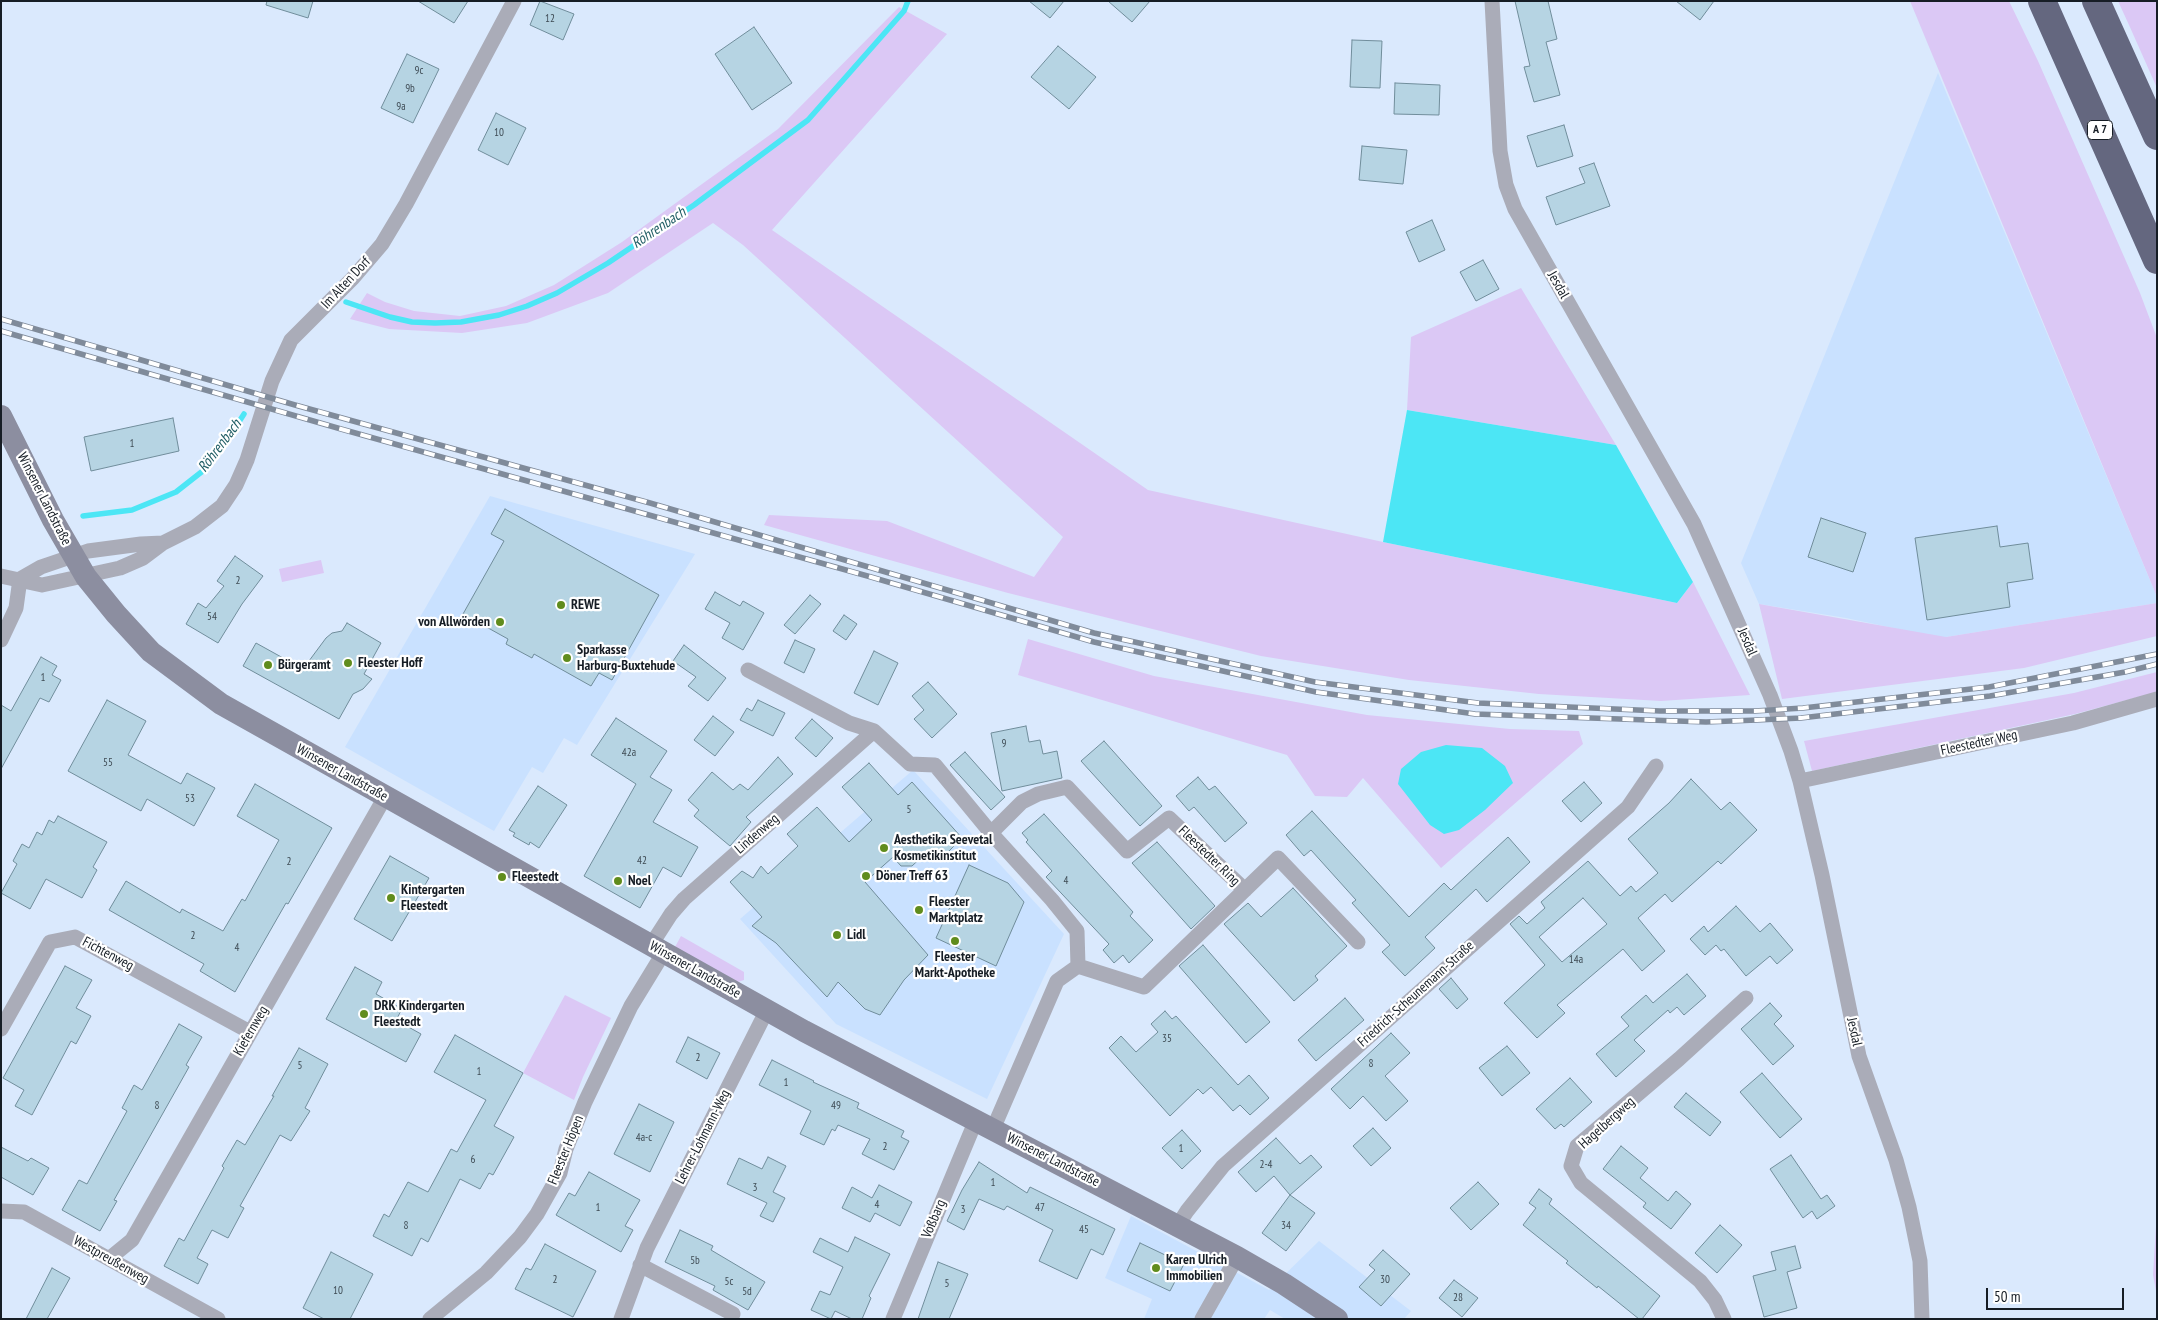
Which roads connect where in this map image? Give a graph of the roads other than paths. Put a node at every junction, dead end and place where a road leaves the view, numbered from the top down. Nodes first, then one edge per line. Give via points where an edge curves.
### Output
1 (514, 1) edge
2 (1492, 1) edge
3 (2042, 1) edge
4 (2096, 1) edge
5 (2157, 136) edge
6 (2157, 260) edge
7 (1, 416) edge
8 (163, 543) junction
9 (74, 556) junction
10 (1, 576) edge
11 (86, 577) junction
12 (20, 579) junction
13 (1, 640) edge
14 (748, 670) dead end
15 (2157, 699) edge
16 (874, 731) junction
17 (1656, 766) dead end
18 (1800, 781) junction
19 (385, 797) junction
20 (991, 833) junction
21 (1245, 890) junction
22 (1358, 942) dead end
23 (657, 949) junction
24 (1078, 966) junction
25 (1746, 998) dead end
26 (767, 1010) junction
27 (1, 1029) edge
28 (250, 1032) junction
29 (984, 1124) junction
30 (1, 1211) edge
31 (1178, 1225) junction
32 (1238, 1257) junction
33 (110, 1258) junction
34 (640, 1265) junction
35 (733, 1314) dead end
36 (218, 1319) edge
37 (430, 1319) edge
38 (622, 1319) edge
39 (893, 1319) edge
40 (1202, 1319) edge
41 (1337, 1319) edge
42 (1724, 1319) edge
43 (1922, 1319) edge

1 - 8 street, Im Alten Dorf via 382,244 291,340 274,375 248,460 230,495 212,516
2 - 18 street, Jesdal via 1500,151 1506,185 1515,209 1694,524 1770,695
3 - 6 highway, A 7
4 - 5 highway
7 - 9 street, Winsener Landstraße
8 - 9 street, Im Alten Dorf
8 - 11 street, Im Alten Dorf via 143,558
9 - 11 street, Winsener Landstraße
9 - 12 street, Winsener Landstraße via 41,567
10 - 12 street
11 - 12 street via 42,585
11 - 19 street, Winsener Landstraße via 132,632 179,675 221,704
12 - 13 street via 16,608
14 - 16 street via 849,723
15 - 18 street, Fleestedter Weg via 2073,723
16 - 20 street via 910,764 935,765
16 - 23 street, Lindenweg via 684,899 671,914
17 - 31 street, Friedrich-Scheunemann-Straße via 1628,807 1223,1166
18 - 43 street, Jesdal via 1859,1056 1909,1207 1920,1261
19 - 23 street, Winsener Landstraße
19 - 28 street, Kiefernweg
20 - 21 street, Fleestedter Ring via 1022,802 1038,794 1067,787 1127,851 1169,818
20 - 24 street via 1077,931
21 - 22 street, Fleestedter Ring via 1278,858
21 - 24 street, Fleestedter Ring via 1144,988
23 - 26 street, Winsener Landstraße
23 - 37 street, Fleester Höpen via 585,1102 560,1173 529,1226 486,1273
24 - 29 street via 1057,981
25 - 42 street, Hagelbergweg via 1577,1146 1571,1166 1581,1183 1700,1281 1715,1300
26 - 29 street, Winsener Landstraße
26 - 34 street, Lehrer-Lohmann-Weg
27 - 28 street, Fichtenweg via 50,942 75,937
28 - 33 street, Kiefernweg via 132,1240
29 - 31 street, Winsener Landstraße
29 - 39 street, Voßbarg
30 - 33 street, Westpreußenweg via 24,1212
31 - 32 street, Winsener Landstraße
32 - 40 street
32 - 41 street, Winsener Landstraße
33 - 36 street, Westpreußenweg
34 - 35 street
34 - 38 street, Lehrer-Lohmann-Weg

